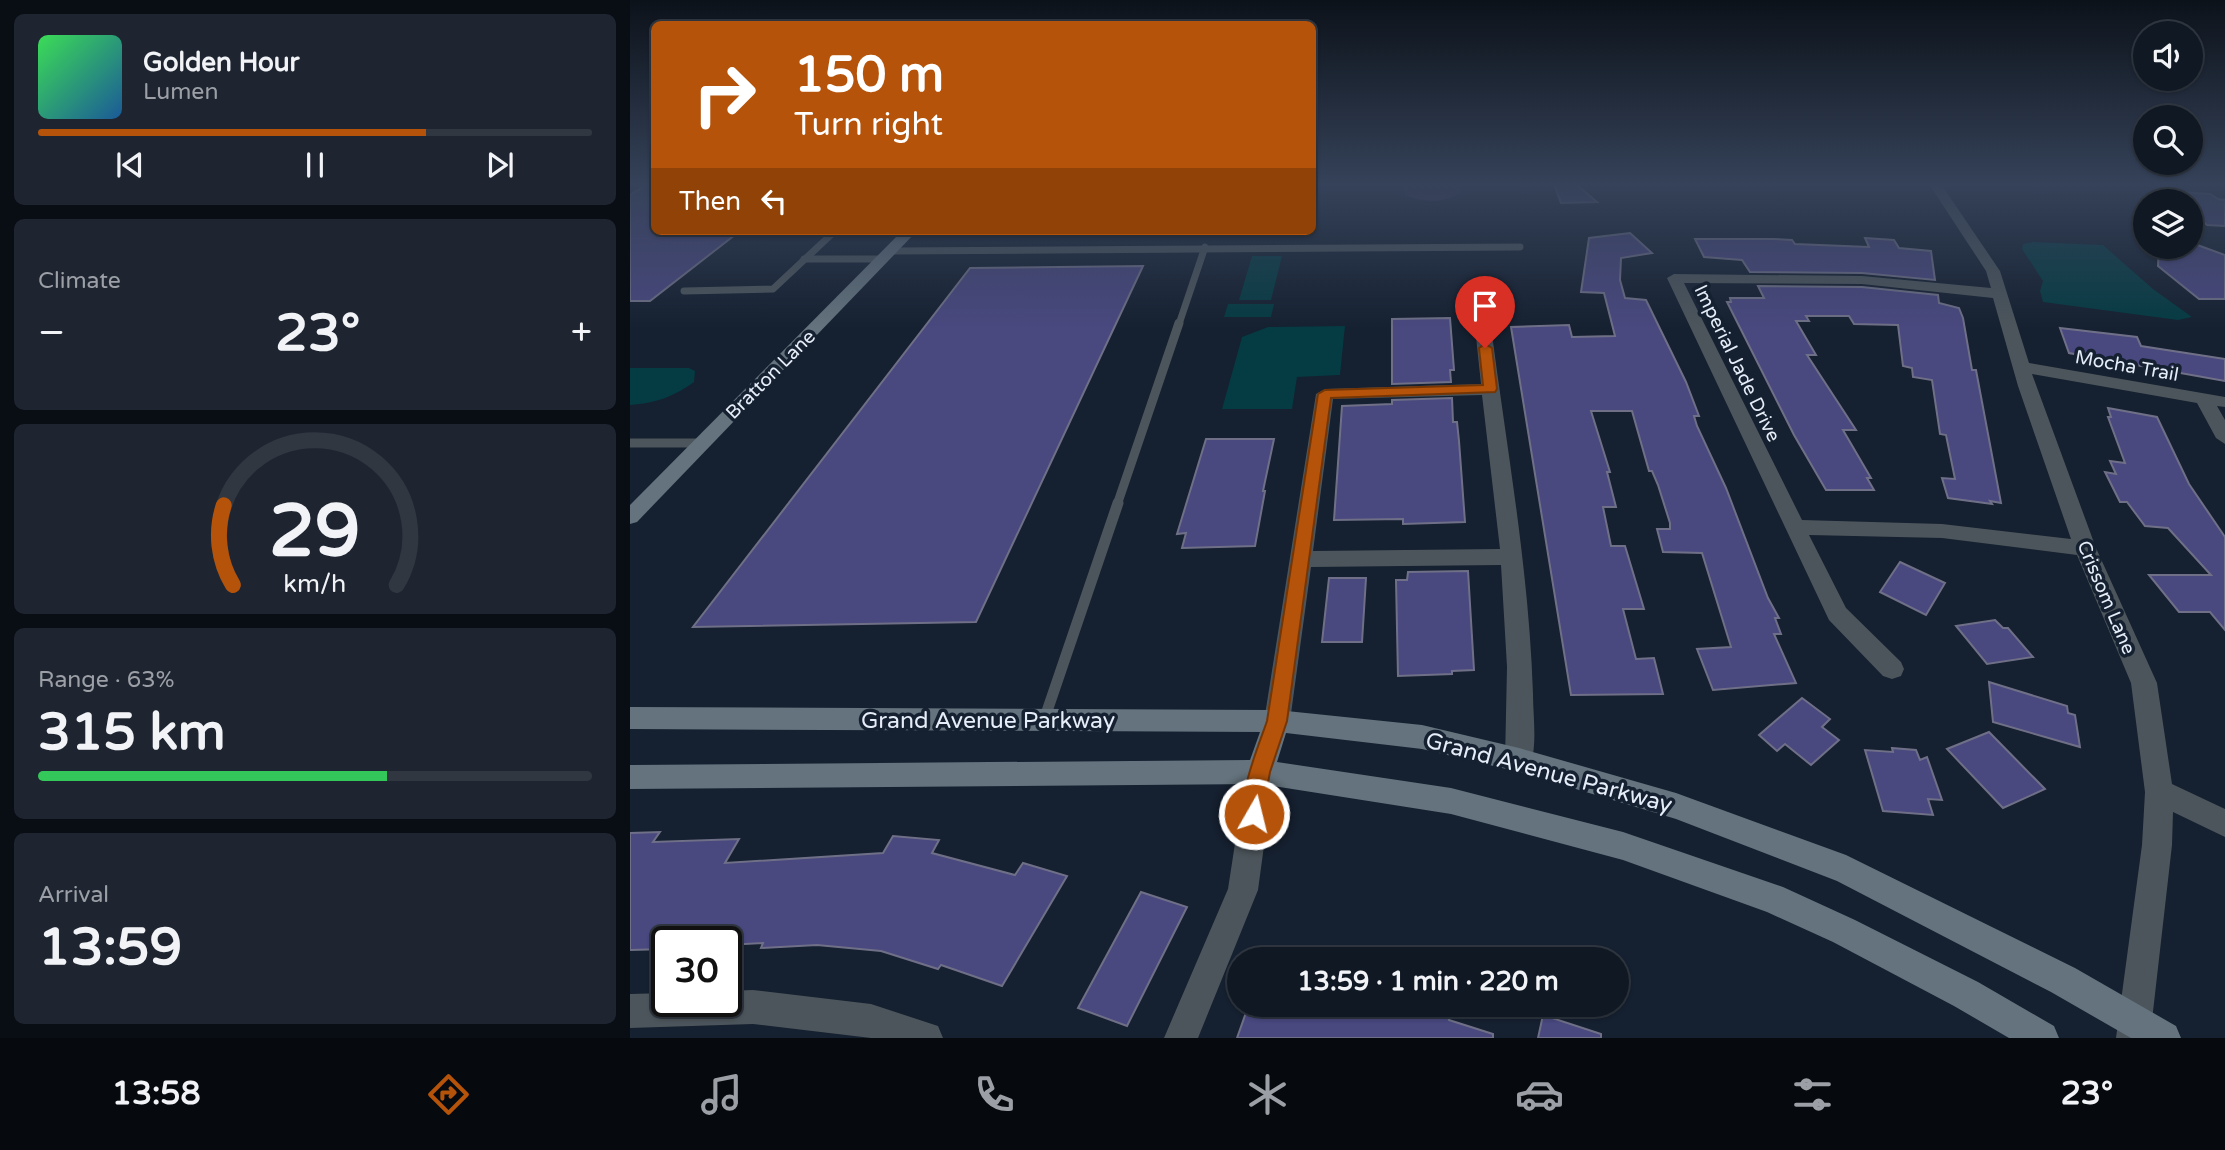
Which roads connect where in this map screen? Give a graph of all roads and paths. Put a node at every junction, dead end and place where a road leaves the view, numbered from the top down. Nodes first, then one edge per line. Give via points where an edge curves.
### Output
1 (1967, 232) edge
2 (831, 235) edge
3 (906, 235) edge
4 (1205, 247) junction
5 (1520, 247) dead end
6 (886, 255) junction
7 (804, 259) junction
8 (684, 291) dead end
9 (2000, 294) junction
10 (1483, 327) dead end
11 (2021, 367) junction
12 (1490, 389) junction
13 (2205, 400) junction
14 (2225, 402) edge
15 (2225, 438) edge
16 (630, 443) edge
17 (702, 443) junction
18 (630, 517) edge
19 (1795, 527) junction
20 (2085, 548) junction
21 (1513, 557) junction
22 (1302, 559) junction
23 (1892, 669) dead end
24 (630, 718) edge
25 (1044, 720) junction
26 (1277, 721) junction
27 (1519, 760) junction
28 (1260, 772) junction
29 (630, 777) edge
30 (2159, 792) junction
31 (2225, 823) edge
32 (630, 1011) edge
33 (2144, 1032) edge
34 (926, 1038) edge
35 (1181, 1038) edge
36 (2042, 1038) edge

1 - 9 street, Crissom Lane via 1993,271
2 - 7 lane
3 - 6 street, Bratton Lane
4 - 5 lane
4 - 6 lane
4 - 25 lane
6 - 7 lane
6 - 17 street, Bratton Lane
7 - 8 lane via 773,289
9 - 11 street, Crissom Lane
9 - 19 street, Imperial Jade Drive via 1862,280 1674,278
10 - 12 street
11 - 13 street, Mocha Trail
11 - 20 street, Crissom Lane
12 - 21 street
12 - 22 street via 1325,394
13 - 14 street, Mocha Trail
13 - 15 street
16 - 17 lane
17 - 18 street, Bratton Lane
19 - 20 street via 1942,531
19 - 23 street, Imperial Jade Drive via 1837,614
20 - 30 street, Crissom Lane via 2144,683
21 - 22 street
21 - 27 street
22 - 26 street
24 - 25 street, Grand Avenue Parkway
25 - 26 street, Grand Avenue Parkway
26 - 27 street, Grand Avenue Parkway via 1422,737
26 - 28 street
27 - 33 street, Grand Avenue Parkway via 1676,806 1846,870 2063,980
28 - 29 street
28 - 35 street via 1243,890
28 - 36 street via 1451,801 1623,846 1772,898 1844,931
30 - 31 street
30 - 33 street, Crissom Lane
32 - 34 street via 753,1007 872,1021

